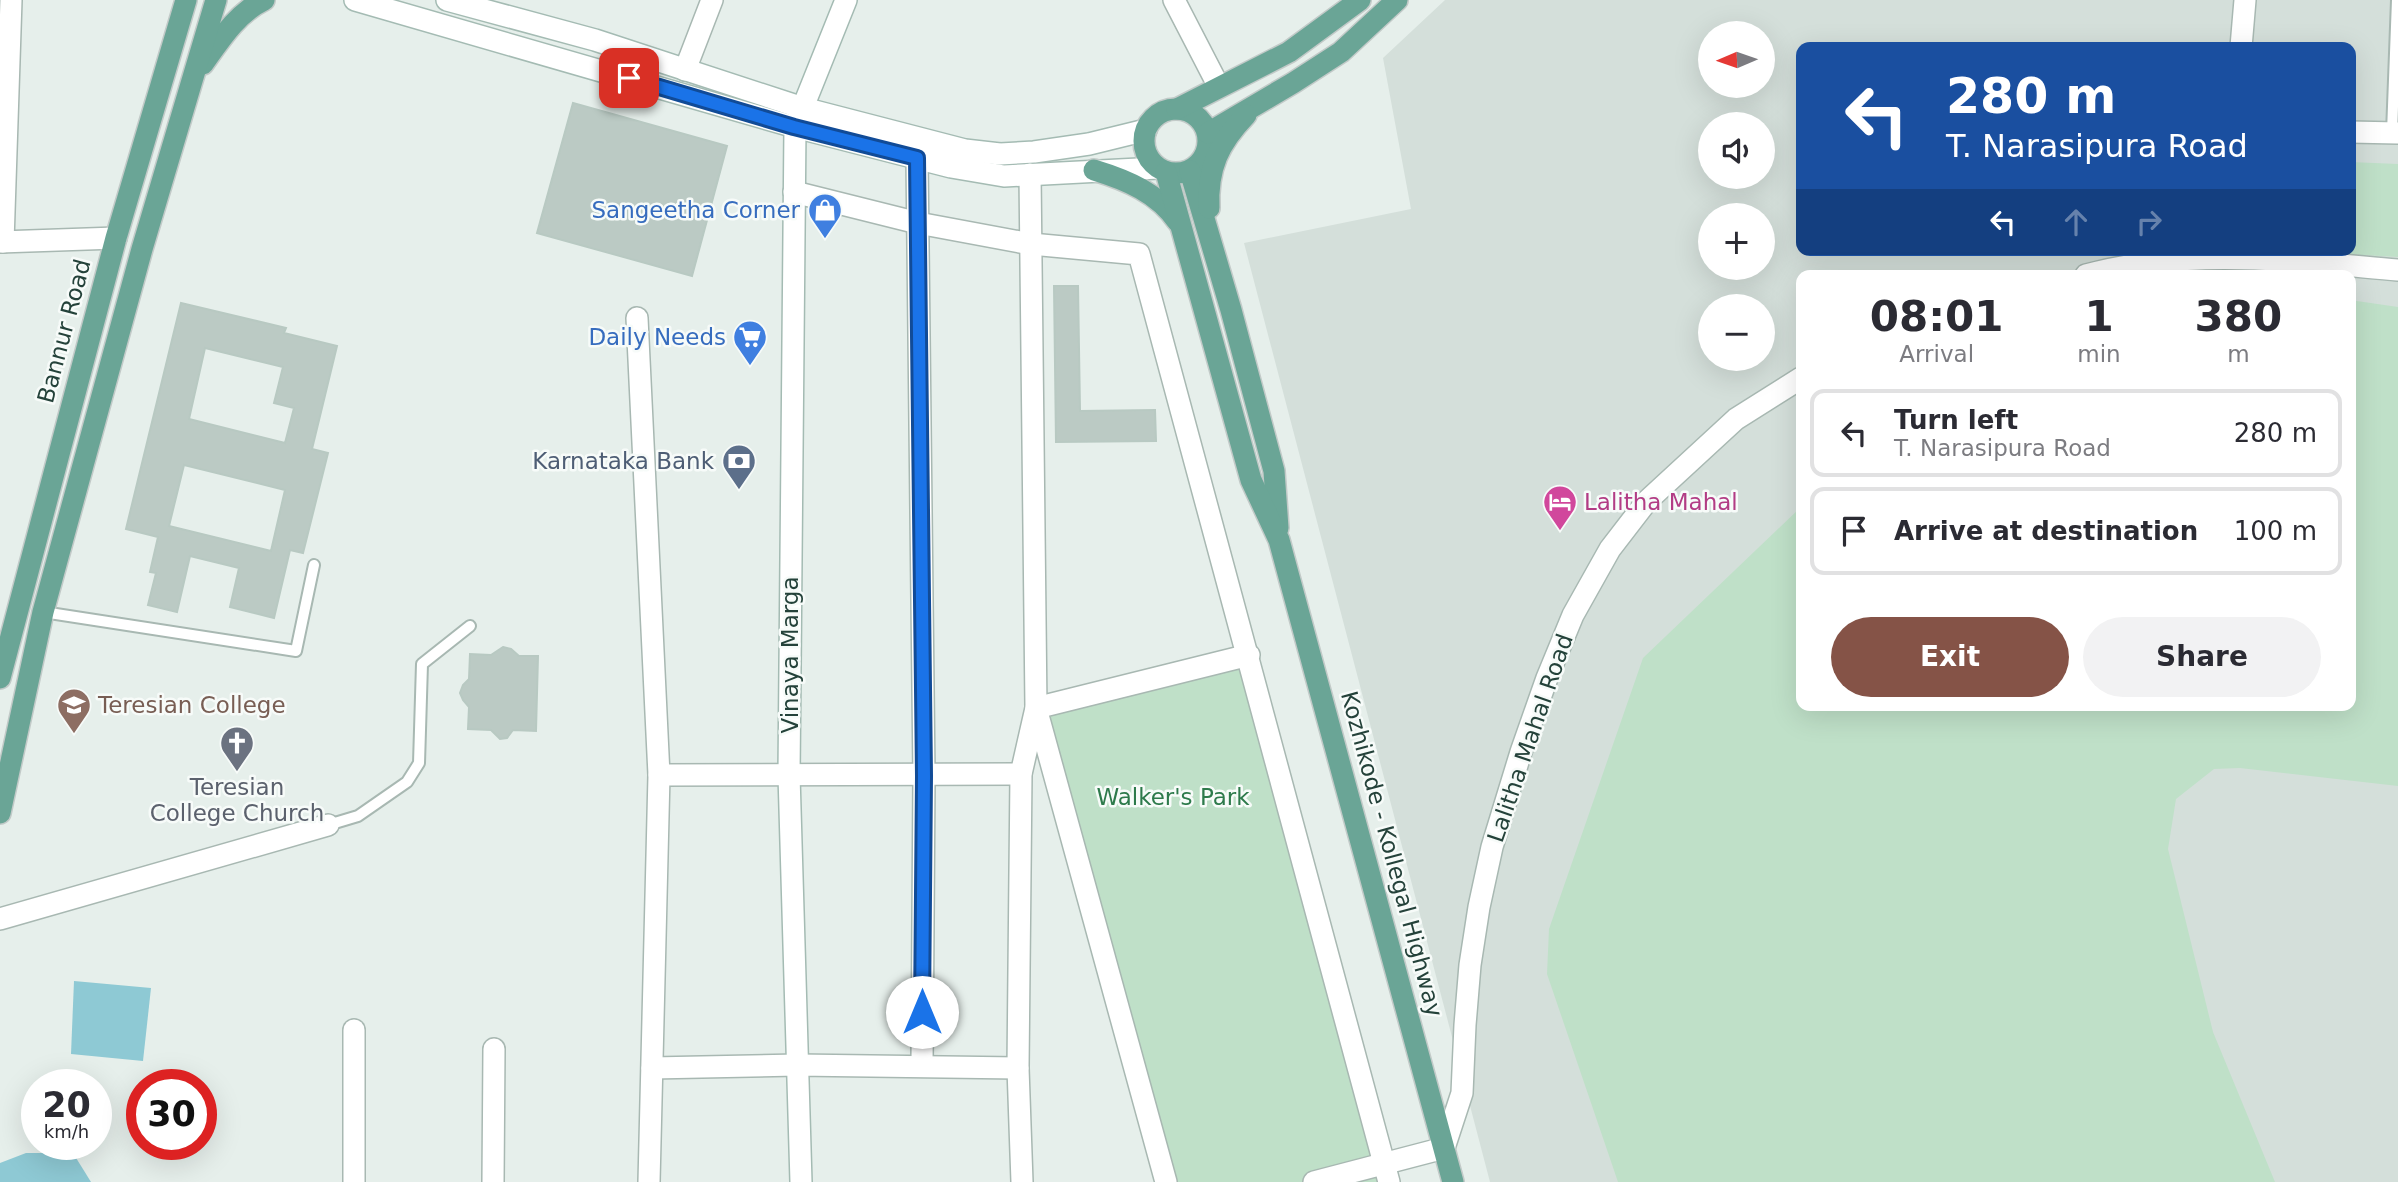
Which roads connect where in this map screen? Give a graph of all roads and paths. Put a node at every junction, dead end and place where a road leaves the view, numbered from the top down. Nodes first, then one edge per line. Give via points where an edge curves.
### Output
1 (11, 0) edge
2 (173, 0) edge
3 (186, 0) edge
4 (216, 0) edge
5 (264, 0) edge
6 (355, 0) edge
7 (447, 0) edge
8 (712, 0) edge
9 (846, 0) edge
10 (1174, 0) edge
11 (1360, 0) edge
12 (1397, 0) edge
13 (2245, 0) edge
14 (2398, 0) edge
15 (2241, 42) edge
16 (171, 50) junction
17 (685, 70) junction
18 (193, 78) junction
19 (1219, 87) junction
20 (1258, 103) junction
21 (1177, 109) junction
22 (799, 118) junction
23 (1146, 130) junction
24 (2356, 132) edge
25 (1208, 133) junction
26 (2395, 133) edge
27 (917, 158) junction
28 (1094, 170) junction
29 (1162, 170) junction
30 (1190, 171) junction
31 (1030, 174) junction
32 (794, 192) junction
33 (918, 223) junction
34 (1181, 226) junction
35 (116, 238) junction
36 (2, 242) edge
37 (1031, 244) junction
38 (1213, 245) junction
39 (2125, 256) edge
40 (2216, 256) edge
41 (2261, 256) edge
42 (2098, 270) edge
43 (2107, 270) edge
44 (2398, 270) edge
45 (637, 318) dead end
46 (1796, 380) edge
47 (1279, 540) junction
48 (314, 565) dead end
49 (43, 612) junction
50 (470, 626) dead end
51 (1249, 655) junction
52 (0, 678) edge
53 (1036, 708) junction
54 (1021, 774) junction
55 (659, 775) junction
56 (789, 775) junction
57 (924, 776) junction
58 (0, 813) edge
59 (328, 825) joint
60 (0, 919) edge
61 (354, 1030) dead end
62 (494, 1049) dead end
63 (797, 1065) junction
64 (922, 1065) junction
65 (1018, 1068) junction
66 (652, 1069) junction
67 (1444, 1149) junction
68 (1386, 1173) edge
69 (354, 1182) edge
70 (493, 1182) edge
71 (649, 1182) edge
72 (800, 1182) edge
73 (1022, 1182) edge
74 (1166, 1182) edge
75 (1314, 1182) edge
76 (1453, 1182) edge

1 - 36 street
2 - 16 main road
3 - 16 main road, Bannur Road
4 - 18 main road
5 - 18 main road via 250,7 225,33
6 - 22 street
7 - 17 street
8 - 17 street
9 - 22 street
10 - 19 street
11 - 19 main road via 1289,52
12 - 20 main road via 1341,52
13 - 15 street
14 - 26 lane
16 - 35 main road, Bannur Road
17 - 22 street
18 - 49 main road
19 - 21 main road
20 - 25 main road
20 - 38 main road via 1237,124 1213,163 1208,184
21 - 23 main road via 1158,114
21 - 25 main road via 1196,116
22 - 23 street via 1000,154 1089,144
22 - 27 street
22 - 32 street, Vinaya Marga
23 - 29 main road via 1145,151
24 - 26 street
25 - 30 main road via 1206,155
27 - 31 street via 975,172
27 - 33 street
28 - 29 street
28 - 31 street
28 - 34 main road via 1145,191 1168,208
29 - 30 main road via 1174,174
29 - 34 main road, Kozhikode - Kollegal Highway
30 - 38 main road, Kozhikode - Kollegal Highway
31 - 37 street
32 - 33 street
32 - 56 street, Vinaya Marga
33 - 37 street
33 - 57 street
34 - 47 main road, Kozhikode - Kollegal Highway via 1251,480
35 - 36 street
35 - 52 main road, Bannur Road
37 - 51 street via 1139,254
37 - 53 street
38 - 47 main road, Kozhikode - Kollegal Highway via 1274,471
39 - 42 street
40 - 43 street
41 - 44 street
45 - 55 street
46 - 67 street, Lalitha Mahal Road via 1736,419 1647,501 1610,549 1573,615 1546,678 1492,848 1470,965 1462,1093
47 - 67 main road, Kozhikode - Kollegal Highway
48 - 49 lane via 296,651
49 - 58 main road
50 - 59 lane via 422,664 419,763 407,782 358,816
51 - 53 street
51 - 68 street
53 - 54 street
53 - 74 street
54 - 57 street
54 - 65 street
55 - 56 street
55 - 66 street
56 - 57 street
56 - 63 street, Vinaya Marga
57 - 64 street
59 - 60 street
61 - 69 street
62 - 70 street
63 - 64 street
63 - 66 street
63 - 72 street, Vinaya Marga
64 - 65 street
65 - 73 street
66 - 71 street
67 - 68 street
67 - 76 main road, Kozhikode - Kollegal Highway
68 - 75 street

